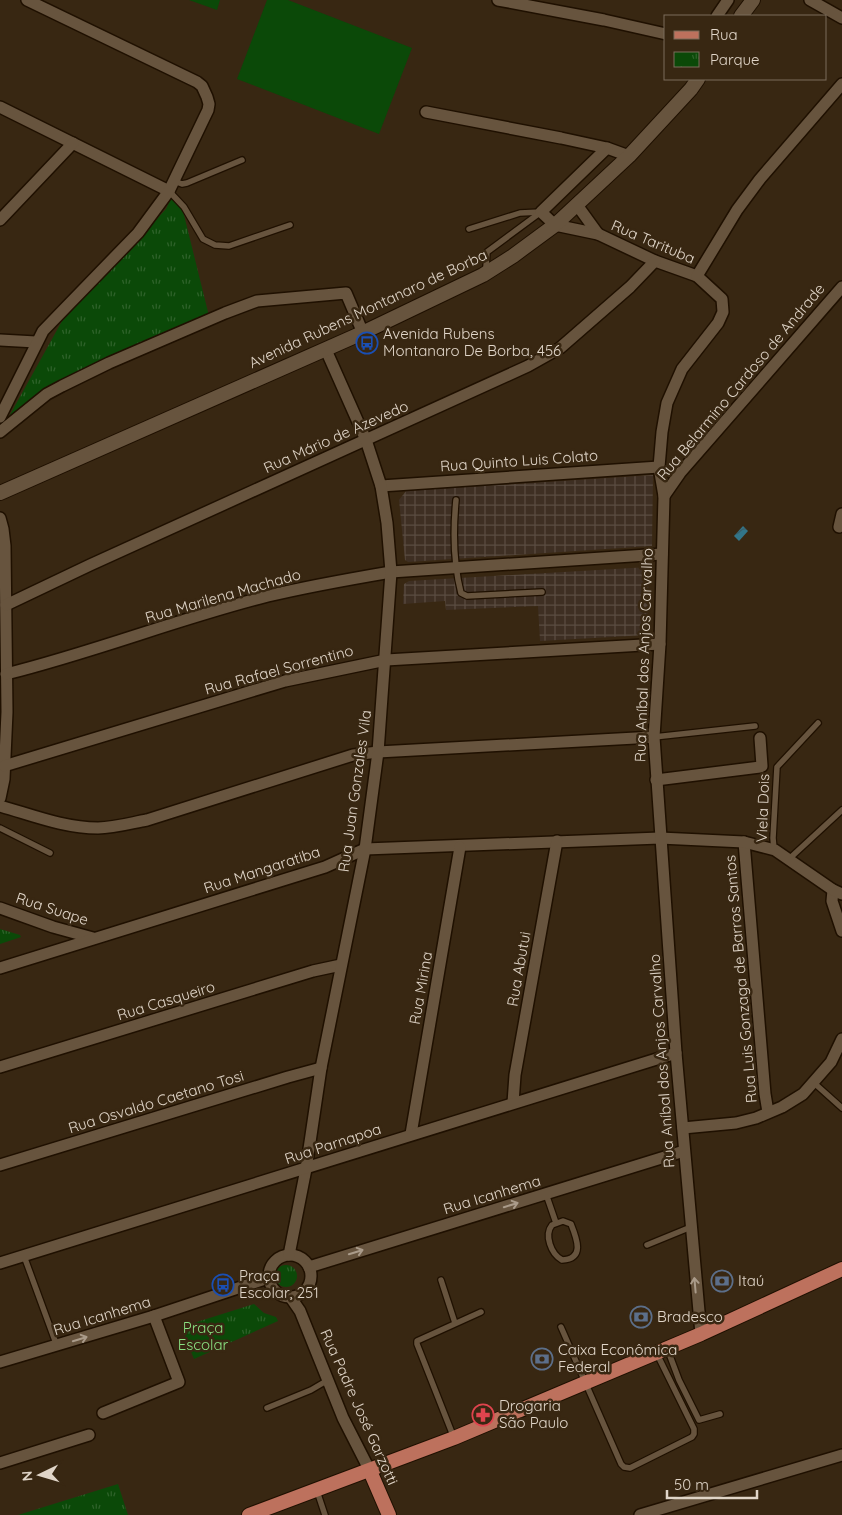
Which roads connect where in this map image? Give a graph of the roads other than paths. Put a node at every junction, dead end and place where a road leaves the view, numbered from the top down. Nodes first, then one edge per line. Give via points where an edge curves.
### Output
1 (27, 0) edge
2 (498, 0) edge
3 (728, 0) edge
4 (753, 0) edge
5 (810, 0) edge
6 (828, 0) edge
7 (718, 15) edge
8 (742, 15) edge
9 (842, 18) edge
10 (664, 34) edge
11 (697, 80) edge
12 (842, 84) edge
13 (0, 107) edge
14 (426, 112) dead end
15 (74, 143) junction
16 (607, 148) junction
17 (629, 156) junction
18 (242, 160) dead end
19 (172, 186) junction
20 (577, 205) junction
21 (541, 212) junction
22 (0, 220) edge
23 (290, 225) dead end
24 (555, 225) junction
25 (469, 229) dead end
26 (598, 234) junction
27 (655, 261) junction
28 (489, 271) junction
29 (697, 276) junction
30 (842, 287) edge
31 (363, 333) junction
32 (0, 340) edge
33 (36, 342) junction
34 (326, 350) junction
35 (0, 416) edge
36 (0, 432) edge
37 (366, 440) junction
38 (659, 467) junction
39 (381, 486) junction
40 (0, 493) edge
41 (664, 496) junction
42 (456, 500) dead end
43 (842, 514) edge
44 (0, 518) edge
45 (839, 527) dead end
46 (662, 554) junction
47 (456, 568) junction
48 (391, 572) junction
49 (542, 592) dead end
50 (6, 605) junction
51 (660, 644) junction
52 (386, 660) junction
53 (6, 674) junction
54 (818, 723) dead end
55 (755, 726) dead end
56 (654, 737) junction
57 (760, 738) dead end
58 (378, 752) junction
59 (4, 766) junction
60 (656, 780) junction
61 (0, 798) edge
62 (0, 806) edge
63 (842, 810) edge
64 (0, 828) edge
65 (660, 838) junction
66 (557, 841) junction
67 (744, 842) junction
68 (460, 847) junction
69 (365, 849) junction
70 (775, 850) junction
71 (50, 853) dead end
72 (788, 860) junction
73 (838, 892) edge
74 (0, 908) edge
75 (842, 930) edge
76 (94, 939) junction
77 (341, 965) junction
78 (0, 968) edge
79 (842, 1039) edge
80 (676, 1053) junction
81 (0, 1067) edge
82 (321, 1068) junction
83 (814, 1082) junction
84 (513, 1103) junction
85 (842, 1108) edge
86 (768, 1112) junction
87 (683, 1128) junction
88 (411, 1134) junction
89 (684, 1152) junction
90 (0, 1165) edge
91 (306, 1168) junction
92 (546, 1194) junction
93 (556, 1223) junction
94 (691, 1228) junction
95 (647, 1245) dead end
96 (24, 1256) junction
97 (294, 1256) junction
98 (0, 1263) edge
99 (309, 1268) junction
100 (842, 1269) edge
101 (268, 1278) junction
102 (441, 1280) dead end
103 (304, 1293) junction
104 (291, 1298) junction
105 (300, 1311) junction
106 (481, 1312) dead end
107 (154, 1316) junction
108 (455, 1324) junction
109 (560, 1327) dead end
110 (700, 1334) junction
111 (57, 1346) junction
112 (662, 1350) junction
113 (0, 1362) edge
114 (328, 1380) junction
115 (584, 1383) junction
116 (267, 1408) dead end
117 (103, 1413) dead end
118 (720, 1414) dead end
119 (89, 1435) dead end
120 (454, 1438) junction
121 (842, 1455) edge
122 (0, 1463) edge
123 (370, 1471) junction
124 (317, 1491) junction
125 (249, 1515) edge
126 (324, 1515) edge
127 (390, 1515) edge
128 (640, 1515) edge

1 - 19 street via 202,86 208,110
2 - 10 street
3 - 7 street
4 - 8 street
5 - 9 street
6 - 9 street
11 - 17 street, Avenida Rubens Montanaro de Borba
12 - 29 street via 760,179
13 - 15 street
14 - 16 street
15 - 19 street
15 - 22 street
16 - 17 street
16 - 21 street
17 - 20 street, Avenida Rubens Montanaro de Borba
18 - 19 lane
19 - 23 lane via 203,239 215,245 229,246
19 - 33 street via 138,233 50,323
20 - 24 street, Avenida Rubens Montanaro de Borba
20 - 26 street, Rua Tarituba
21 - 24 street
21 - 25 lane via 520,213
21 - 28 lane via 488,252 485,260
24 - 26 street, Rua Tarituba
24 - 28 street, Avenida Rubens Montanaro de Borba
26 - 27 street, Rua Tarituba
27 - 29 street, Rua Tarituba
27 - 37 street, Rua Mário de Azevedo via 560,348 528,366
28 - 31 street, Avenida Rubens Montanaro de Borba
29 - 38 street, Rua Aníbal dos Anjos Carvalho via 722,299 723,312 682,369 674,386 667,403
30 - 41 street, Rua Belarmino Cardoso de Andrade via 680,473
31 - 34 street, Avenida Rubens Montanaro de Borba
31 - 36 street via 346,293 257,301 84,375 47,394
32 - 33 street
33 - 35 street
34 - 37 street, Rua Juan Gonzales Vila
34 - 40 street, Avenida Rubens Montanaro de Borba
37 - 39 street, Rua Juan Gonzales Vila
37 - 50 street, Rua Mário de Azevedo
38 - 39 street, Rua Quinto Luis Colato
38 - 41 street, Rua Aníbal dos Anjos Carvalho
39 - 48 street, Rua Juan Gonzales Vila
41 - 46 street, Rua Aníbal dos Anjos Carvalho
42 - 47 lane
43 - 45 street
44 - 50 street via 5,546
46 - 47 street, Rua Marilena Machado
46 - 51 street, Rua Aníbal dos Anjos Carvalho
47 - 48 street, Rua Marilena Machado
47 - 49 lane via 461,593 467,596
48 - 52 street, Rua Juan Gonzales Vila
48 - 53 street, Rua Marilena Machado via 268,596 69,658
50 - 53 street
51 - 52 street, Rua Rafael Sorrentino
51 - 56 street, Rua Aníbal dos Anjos Carvalho
52 - 58 street, Rua Juan Gonzales Vila
52 - 59 street, Rua Rafael Sorrentino via 285,681
53 - 59 street
54 - 70 lane, Viela Dois via 777,767
55 - 56 lane
56 - 58 street
56 - 60 street, Rua Aníbal dos Anjos Carvalho
57 - 60 street via 760,767
58 - 62 street via 353,755 122,826 69,826
58 - 69 street, Rua Juan Gonzales Vila
59 - 61 street
60 - 65 street, Rua Aníbal dos Anjos Carvalho
63 - 72 lane
64 - 71 lane
65 - 66 street, Rua Mangaratiba
65 - 67 street, Rua Mangaratiba
65 - 80 street, Rua Aníbal dos Anjos Carvalho
66 - 68 street, Rua Mangaratiba
66 - 84 street, Rua Abutui
67 - 70 street, Rua Mangaratiba
67 - 86 street, Rua Luis Gonzaga de Barros Santos
68 - 69 street, Rua Mangaratiba
68 - 88 street, Rua Mirina
69 - 76 street, Rua Mangaratiba via 324,867
69 - 77 street, Rua Juan Gonzales Vila
70 - 72 street
72 - 73 street
73 - 75 street via 832,901
74 - 76 street, Rua Suape
76 - 78 street, Rua Mangaratiba
77 - 81 street, Rua Casqueiro
77 - 82 street, Rua Juan Gonzales Vila
79 - 83 street via 831,1062
80 - 84 street, Rua Parnapoa
80 - 87 street, Rua Aníbal dos Anjos Carvalho
82 - 90 street, Rua Osvaldo Caetano Tosi
82 - 91 street, Rua Juan Gonzales Vila
83 - 85 lane
83 - 86 street via 803,1094
84 - 88 street, Rua Parnapoa
86 - 87 street via 736,1123
87 - 89 street, Rua Aníbal dos Anjos Carvalho
88 - 91 street, Rua Parnapoa
89 - 92 street, Rua Icanhema
89 - 94 street, Rua Aníbal dos Anjos Carvalho
91 - 96 street, Rua Parnapoa
91 - 97 street, Rua Juan Gonzales Vila via 293,1242
92 - 93 lane
99 -> 92 street, Rua Icanhema
93 - 93 lane via 548,1233 554,1254 562,1260 573,1258 577,1246 571,1224
94 - 95 lane
110 -> 94 street, Rua Aníbal dos Anjos Carvalho
96 - 98 street, Rua Parnapoa
96 - 111 lane
97 - 99 street via 307,1263
97 - 101 street via 284,1256 274,1262
99 - 103 street via 311,1281
100 - 110 main road
101 - 104 street via 273,1290
101 - 107 street, Rua Icanhema
102 - 108 lane
103 - 104 street
103 - 105 street
104 - 105 street, Rua Padre José Garzotti
105 - 114 street, Rua Padre José Garzotti
106 - 108 lane
111 -> 107 street, Rua Icanhema
107 - 117 street via 180,1382
108 - 120 lane via 416,1342
109 - 115 lane
110 - 112 main road
111 - 113 street, Rua Icanhema
112 - 115 main road
112 - 115 lane via 694,1434 630,1468 621,1464
112 - 118 lane via 699,1420
114 - 116 lane
114 - 123 street, Rua Padre José Garzotti
115 - 120 main road
119 - 122 street
120 - 123 main road
121 - 128 street
123 - 124 main road
123 - 127 main road, Rua Padre José Garzotti
124 - 125 main road
124 - 126 lane

